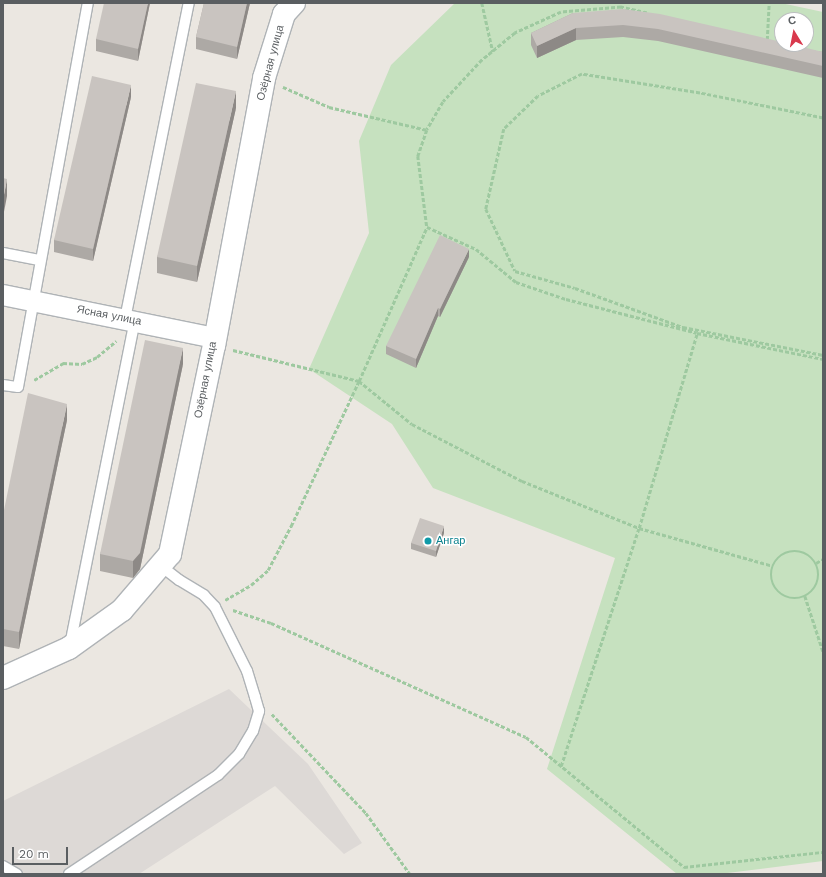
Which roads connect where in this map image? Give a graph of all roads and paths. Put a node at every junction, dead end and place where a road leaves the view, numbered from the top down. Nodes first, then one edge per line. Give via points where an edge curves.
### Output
1 (88, 3) edge
2 (189, 3) edge
3 (482, 3) edge
4 (769, 3) edge
5 (288, 7) edge
6 (652, 14) edge
7 (759, 38) edge
8 (767, 40) junction
9 (774, 41) edge
10 (492, 52) junction
11 (264, 78) junction
12 (823, 118) edge
13 (427, 130) junction
14 (427, 227) junction
15 (3, 253) edge
16 (40, 260) junction
17 (3, 295) edge
18 (33, 301) junction
19 (131, 324) junction
20 (697, 333) junction
21 (221, 343) junction
22 (823, 355) edge
23 (823, 359) edge
24 (360, 381) junction
25 (3, 385) edge
26 (18, 387) junction
27 (639, 528) junction
28 (823, 559) edge
29 (816, 563) junction
30 (160, 565) junction
31 (773, 566) junction
32 (805, 596) junction
33 (215, 607) junction
34 (239, 611) dead end
35 (69, 648) junction
36 (823, 651) edge
37 (3, 678) edge
38 (256, 697) junction
39 (561, 766) junction
40 (823, 852) edge
41 (3, 866) edge
42 (17, 874) edge
43 (69, 874) edge
44 (410, 874) edge

1 - 16 lane
2 - 19 lane
3 - 10 path
4 - 8 path
5 - 11 street, Озёрная улица
6 - 10 path via 621,7 561,12 515,33
7 - 8 path
8 - 9 path
10 - 13 path via 443,102
11 - 13 path via 329,107
11 - 21 street, Озёрная улица
12 - 22 path via 582,74 538,96 504,129 486,209 515,271 575,288 683,327
13 - 14 path via 418,156
14 - 20 path via 476,249 516,282 566,299
14 - 24 path
15 - 16 lane
16 - 18 lane
17 - 18 street, Ясная улица
18 - 19 street, Ясная улица
18 - 26 lane
19 - 21 street, Ясная улица
19 - 26 path via 87,362 63,362
19 - 35 lane
20 - 23 path
20 - 27 path
21 - 24 path
21 - 30 street, Озёрная улица via 170,554
24 - 27 path via 412,424 522,481
24 - 33 path via 268,570 252,585
25 - 26 lane
27 - 31 path
27 - 39 path
28 - 29 path
29 - 31 path via 805,553 790,551 777,559
29 - 32 path via 819,578 816,586
30 - 33 lane via 204,595
30 - 35 street, Озёрная улица via 122,610
31 - 32 path via 771,574 776,589 789,598
32 - 36 path
33 - 38 lane via 247,671
34 - 39 path via 526,737
35 - 37 street, Озёрная улица
38 - 43 lane via 259,711 253,731 240,754 218,774
38 - 44 path via 366,813
39 - 40 path via 684,867
41 - 42 lane

